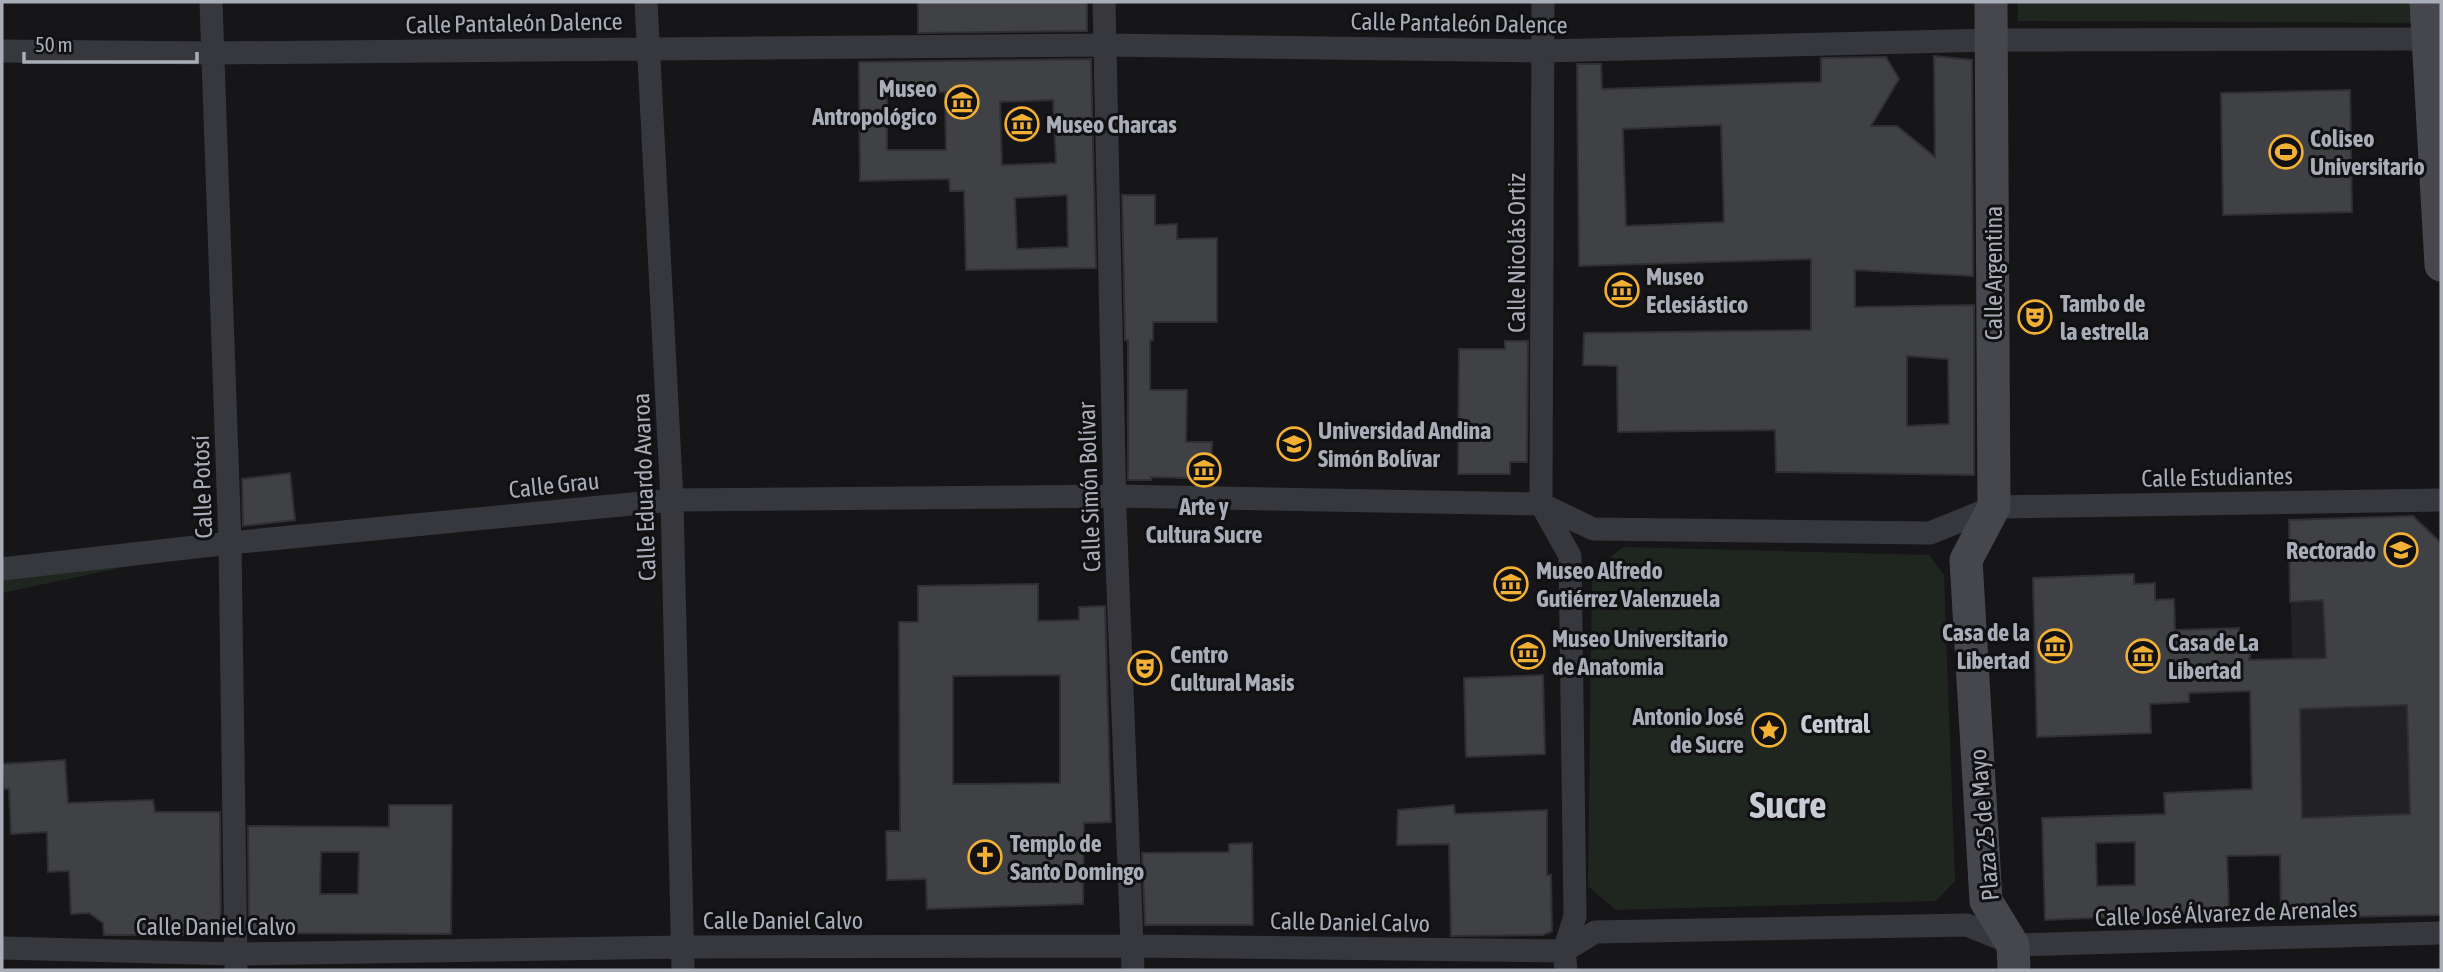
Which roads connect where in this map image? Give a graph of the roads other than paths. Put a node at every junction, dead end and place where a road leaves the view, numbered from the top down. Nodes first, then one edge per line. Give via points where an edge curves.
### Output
1 (211, 2) edge
2 (646, 2) edge
3 (1104, 2) edge
4 (1543, 2) edge
5 (1991, 2) edge
6 (2426, 2) edge
7 (2434, 39) edge
8 (1992, 40) junction
9 (1104, 45) junction
10 (649, 48) junction
11 (2, 51) edge
12 (1544, 51) junction
13 (214, 53) junction
14 (2441, 265) edge
15 (1115, 496) junction
16 (672, 500) junction
17 (2441, 500) edge
18 (1541, 504) junction
19 (1994, 506) junction
20 (230, 543) junction
21 (2, 569) edge
22 (2441, 933) edge
23 (1132, 946) junction
24 (682, 947) junction
25 (2, 948) edge
26 (2013, 958) edge
27 (1565, 961) edge
28 (236, 962) edge
29 (683, 970) edge
30 (1133, 970) edge

1 - 13 street, Calle Potosí
2 - 10 street, Calle Eduardo Avaroa
3 - 9 street, Calle Simón Bolívar
4 - 12 street, Calle Nicolás Ortiz
5 - 8 main road, Calle Argentina
6 - 7 main road
7 - 8 street, Calle Pantaleón Dalence
7 - 14 main road
8 - 12 street, Calle Pantaleón Dalence
8 - 19 main road, Calle Argentina
9 - 10 street, Calle Pantaleón Dalence
9 - 12 street, Calle Pantaleón Dalence
9 - 15 street, Calle Simón Bolívar
10 - 13 street, Calle Pantaleón Dalence
10 - 16 street, Calle Eduardo Avaroa
11 - 13 street, Calle Pantaleón Dalence
12 - 18 street, Calle Nicolás Ortiz
13 - 20 street, Calle Potosí
15 - 16 street, Calle Grau
15 - 18 street, Calle Grau
15 - 23 street, Calle Simón Bolívar
16 - 20 street, Calle Grau
16 - 24 street, Calle Eduardo Avaroa
17 - 19 street, Calle Estudiantes
18 - 19 street via 1593,529 1930,533
18 - 27 street via 1570,556 1576,916
19 - 26 main road, Plaza 25 de Mayo via 1966,560 1986,901
20 - 21 street, Calle Grau
20 - 28 street, Calle Potosí
22 - 26 street, Calle José Álvarez de Arenales
23 - 24 street, Calle Daniel Calvo
23 - 27 street, Calle Daniel Calvo
23 - 30 street, Calle Simón Bolívar
24 - 28 street, Calle Daniel Calvo
24 - 29 street, Calle Eduardo Avaroa
25 - 28 street, Calle Daniel Calvo
26 - 27 street, Plaza 25 de Mayo via 1967,925 1595,932

